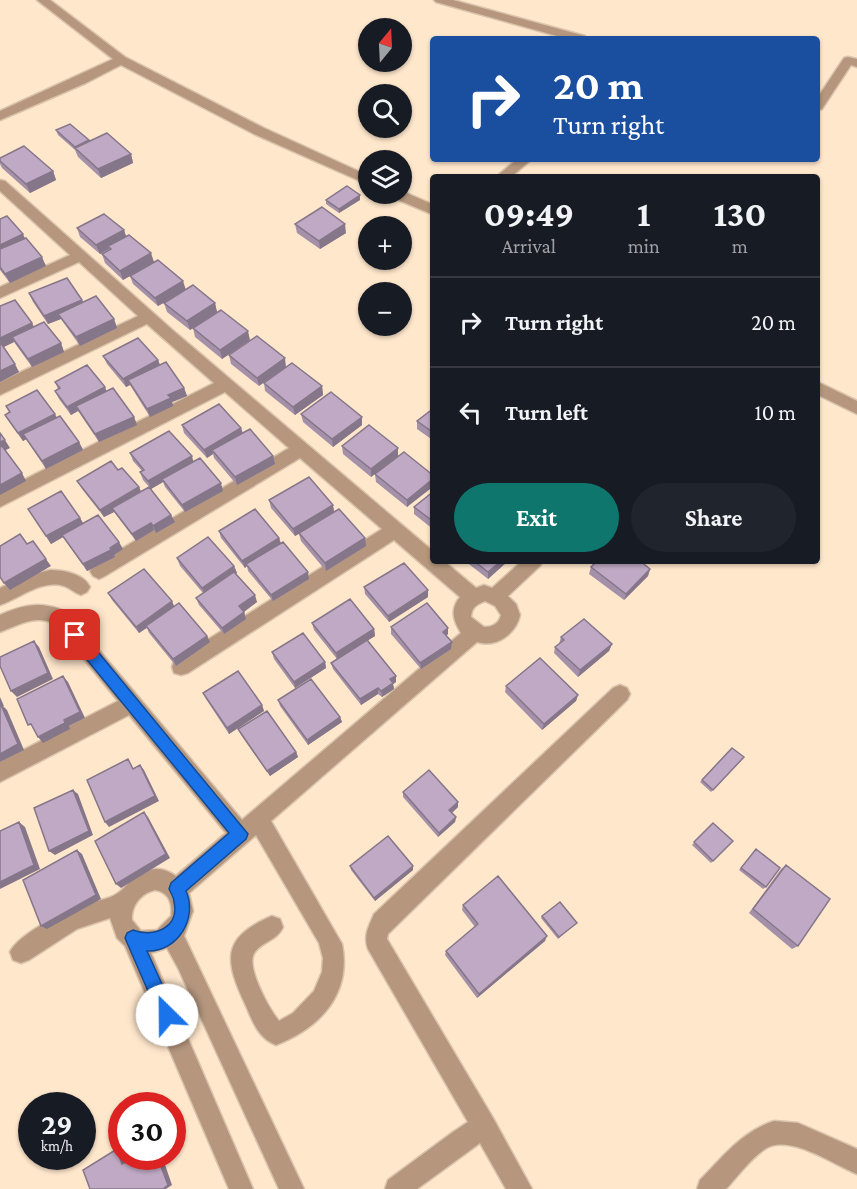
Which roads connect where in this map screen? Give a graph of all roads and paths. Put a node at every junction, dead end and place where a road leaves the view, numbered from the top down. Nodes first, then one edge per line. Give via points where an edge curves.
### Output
1 (43, 0) edge
2 (440, 0) edge
3 (570, 36) edge
4 (121, 60) junction
5 (857, 63) edge
6 (820, 103) edge
7 (0, 116) edge
8 (521, 162) edge
9 (507, 174) edge
10 (358, 176) edge
11 (0, 184) edge
12 (16, 199) junction
13 (412, 201) edge
14 (0, 206) edge
15 (430, 209) edge
16 (80, 256) junction
17 (0, 293) edge
18 (148, 317) junction
19 (226, 384) junction
20 (0, 389) edge
21 (820, 389) edge
22 (857, 408) edge
23 (302, 449) junction
24 (0, 500) edge
25 (395, 530) junction
26 (430, 560) edge
27 (435, 564) edge
28 (531, 564) edge
29 (99, 570) edge
30 (81, 586) dead end
31 (472, 596) junction
32 (497, 596) junction
33 (0, 597) edge
34 (0, 624) edge
35 (474, 633) junction
36 (181, 667) edge
37 (620, 694) dead end
38 (132, 704) junction
39 (0, 772) edge
40 (258, 819) junction
41 (240, 834) junction
42 (177, 889) junction
43 (123, 902) junction
44 (272, 927) dead end
45 (171, 934) junction
46 (133, 938) junction
47 (21, 952) dead end
48 (485, 1126) junction
49 (857, 1162) edge
50 (241, 1189) edge
51 (292, 1189) edge
52 (397, 1189) edge
53 (520, 1189) edge
54 (709, 1189) edge

1 - 4 street
2 - 3 street
4 - 7 street
4 - 10 street via 259,131
5 - 6 street via 848,61
8 - 9 street
11 - 12 street
12 - 14 street
12 - 16 street
13 - 15 street
16 - 17 street
16 - 18 street
18 - 19 street
18 - 20 street
19 - 23 street
19 - 24 street
21 - 22 street
23 - 25 street
23 - 29 street
25 - 26 street
25 - 36 street
27 - 31 street
28 - 32 street
30 - 33 street via 57,575 41,577
31 - 32 street
31 - 35 street via 463,604 461,615 465,626
32 - 35 street via 506,603 508,625 500,633
34 - 38 street via 41,609 61,618
35 - 40 street
37 - 48 street via 382,922 377,933 376,941
38 - 39 street
38 - 41 street
40 - 41 street
40 - 44 street via 331,944 334,972 307,1017 276,1034 264,1020 239,965 247,944
41 - 42 street
42 - 43 street via 164,880 148,880 133,888
42 - 45 street via 183,903 181,920
43 - 46 street via 120,919 126,934
43 - 47 street via 74,919
45 - 46 street via 155,943
45 - 51 street
46 - 50 street
48 - 52 street
48 - 53 street
49 - 54 street via 795,1134 778,1132 760,1137

